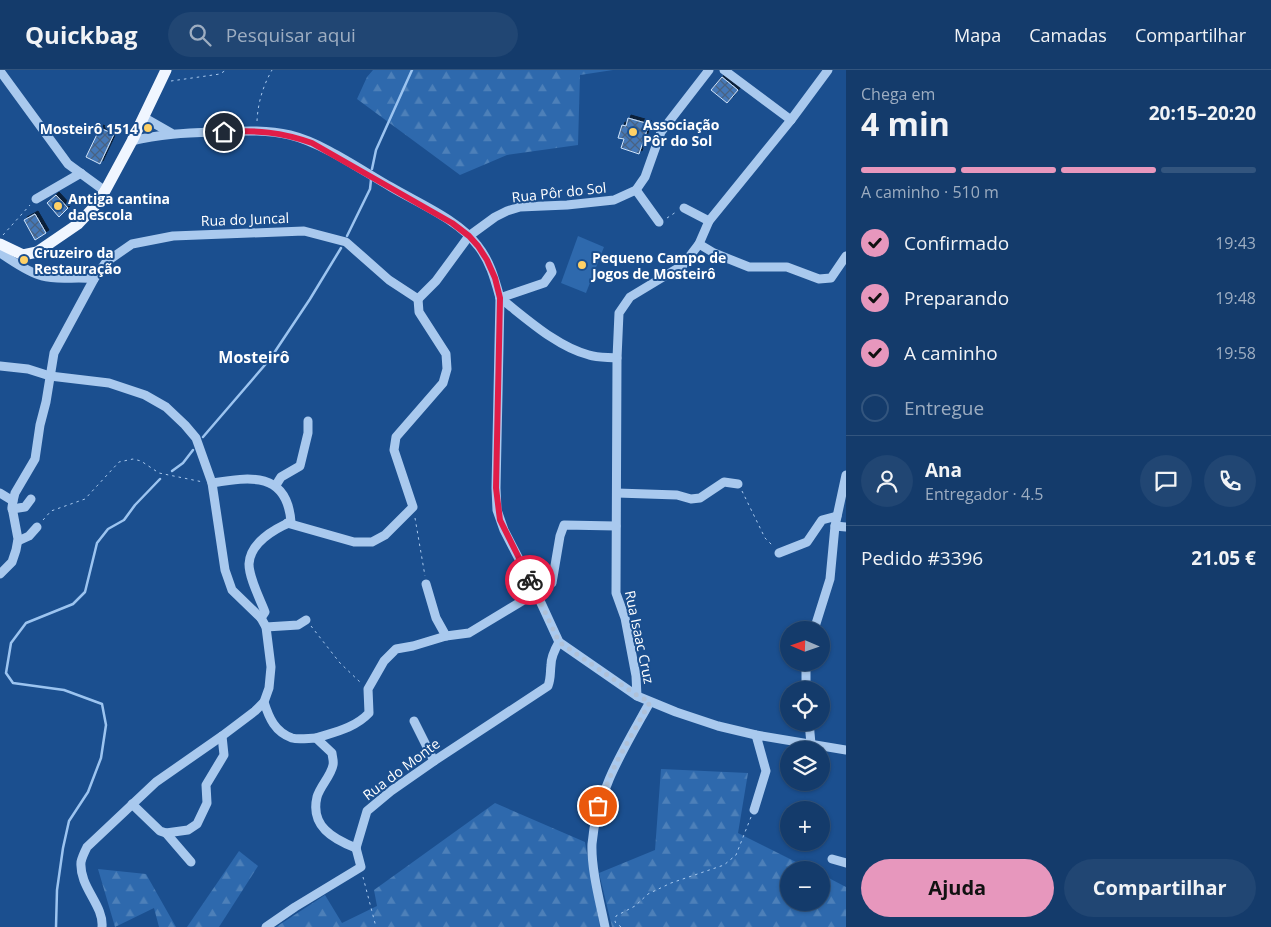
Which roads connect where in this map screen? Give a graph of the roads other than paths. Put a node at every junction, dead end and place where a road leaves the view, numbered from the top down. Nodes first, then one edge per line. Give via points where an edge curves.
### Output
1 (166, 70) edge
2 (709, 70) edge
3 (724, 70) edge
4 (828, 70) edge
5 (0, 71) edge
6 (143, 117) junction
7 (791, 120) junction
8 (171, 133) junction
9 (132, 142) junction
10 (81, 174) junction
11 (636, 190) junction
12 (105, 191) junction
13 (36, 198) road end
14 (684, 208) road end
15 (709, 221) junction
16 (659, 222) road end
17 (469, 236) junction
18 (0, 244) edge
19 (699, 244) junction
20 (0, 253) edge
21 (846, 256) edge
22 (550, 266) dead end
23 (94, 278) junction
24 (500, 298) junction
25 (418, 299) junction
26 (617, 358) junction
27 (0, 366) edge
28 (50, 376) junction
29 (308, 421) dead end
30 (846, 475) edge
31 (212, 483) junction
32 (738, 484) road end
33 (276, 486) junction
34 (0, 492) edge
35 (617, 493) junction
36 (31, 499) dead end
37 (13, 505) junction
38 (837, 516) junction
39 (287, 523) junction
40 (616, 526) junction
41 (835, 526) junction
42 (37, 527) road end
43 (846, 527) edge
44 (18, 541) junction
45 (779, 553) road end
46 (0, 574) edge
47 (426, 584) road end
48 (536, 592) junction
49 (261, 618) junction
50 (306, 620) road end
51 (817, 621) edge
52 (266, 627) junction
53 (446, 636) junction
54 (559, 642) junction
55 (638, 696) junction
56 (264, 702) junction
57 (650, 702) junction
58 (414, 722) dead end
59 (756, 735) junction
60 (222, 736) junction
61 (316, 738) junction
62 (793, 741) edge
63 (830, 747) edge
64 (846, 750) edge
65 (434, 761) junction
66 (132, 804) junction
67 (754, 810) road end
68 (166, 833) junction
69 (356, 848) junction
70 (832, 859) dead end
71 (191, 862) dead end
72 (846, 864) edge
73 (102, 927) edge
74 (266, 927) edge
75 (605, 927) edge

1 - 6 main road
2 - 11 street via 661,132 645,177
3 - 7 street
4 - 7 street, Rua Isaac Cruz
5 - 10 street via 68,164
6 - 8 street
6 - 9 main road
7 - 15 street, Rua Isaac Cruz
8 - 9 street
8 - 17 street via 256,131 291,135 312,143 452,223
9 - 12 main road
10 - 12 street
10 - 13 street
11 - 16 street
11 - 17 street, Rua Pôr do Sol via 614,200 507,211
12 - 18 main road via 78,224 37,252 23,255
14 - 15 street
15 - 19 street, Rua Isaac Cruz
17 - 24 street via 487,260
17 - 25 street via 436,281
19 - 21 street via 749,267 788,267 819,279 831,278
19 - 26 street, Rua Isaac Cruz via 683,264 630,297 619,313
20 - 23 street via 43,276
22 - 24 street via 552,272 544,283
23 - 25 street, Rua do Juncal via 106,262 132,244 173,236 304,231 346,242 389,280
23 - 28 street, Rua do Juncal via 54,353
24 - 26 street via 573,350 591,356
24 - 48 street via 498,510 504,530
25 - 39 street via 419,312 446,354 447,369 444,383 396,437 394,450 413,508 385,535 372,542 354,542
26 - 35 street, Rua Isaac Cruz
27 - 28 street via 28,369
28 - 31 street via 109,383 145,395 166,407 196,438
28 - 37 street, Rua do Juncal via 35,460 15,493
29 - 33 street via 300,466 281,477
30 - 38 street
31 - 33 street via 251,478
31 - 49 street via 225,570 232,590
32 - 35 street via 724,482 700,498 691,499 677,495
33 - 39 street via 290,512 291,522
34 - 37 street
35 - 40 street, Rua Isaac Cruz
36 - 37 street via 25,507
37 - 44 street
38 - 41 street
38 - 45 street via 822,520 806,542
39 - 49 street via 268,534 254,549 249,564 265,612
40 - 48 street via 564,525 552,582
40 - 55 street, Rua Isaac Cruz via 616,593 625,618
41 - 43 street
41 - 51 street via 830,579
42 - 44 street
44 - 46 street via 12,562
47 - 53 street via 436,618
48 - 53 street via 469,633
48 - 54 street
49 - 52 street
50 - 52 street via 298,625
52 - 56 street via 271,667
53 - 61 street via 396,649 384,661 368,689 369,713 348,728
54 - 55 street
54 - 65 street, Rua do Monte via 553,654 552,677 548,686
55 - 57 street
56 - 60 street
56 - 61 street via 277,729 293,738
57 - 59 street via 696,719
57 - 75 street via 616,763 598,806 592,845
58 - 65 street
59 - 62 street
59 - 67 street via 766,771
60 - 66 street via 156,782
60 - 68 street via 224,755 206,785 207,803 197,824 188,830
61 - 69 street via 332,753 333,765 317,796 316,814 322,828
63 - 64 street
65 - 69 street, Rua do Monte via 368,811
66 - 68 street
66 - 73 street via 87,847 81,861 83,880 98,909
68 - 71 street
69 - 74 street via 361,867
70 - 72 street

